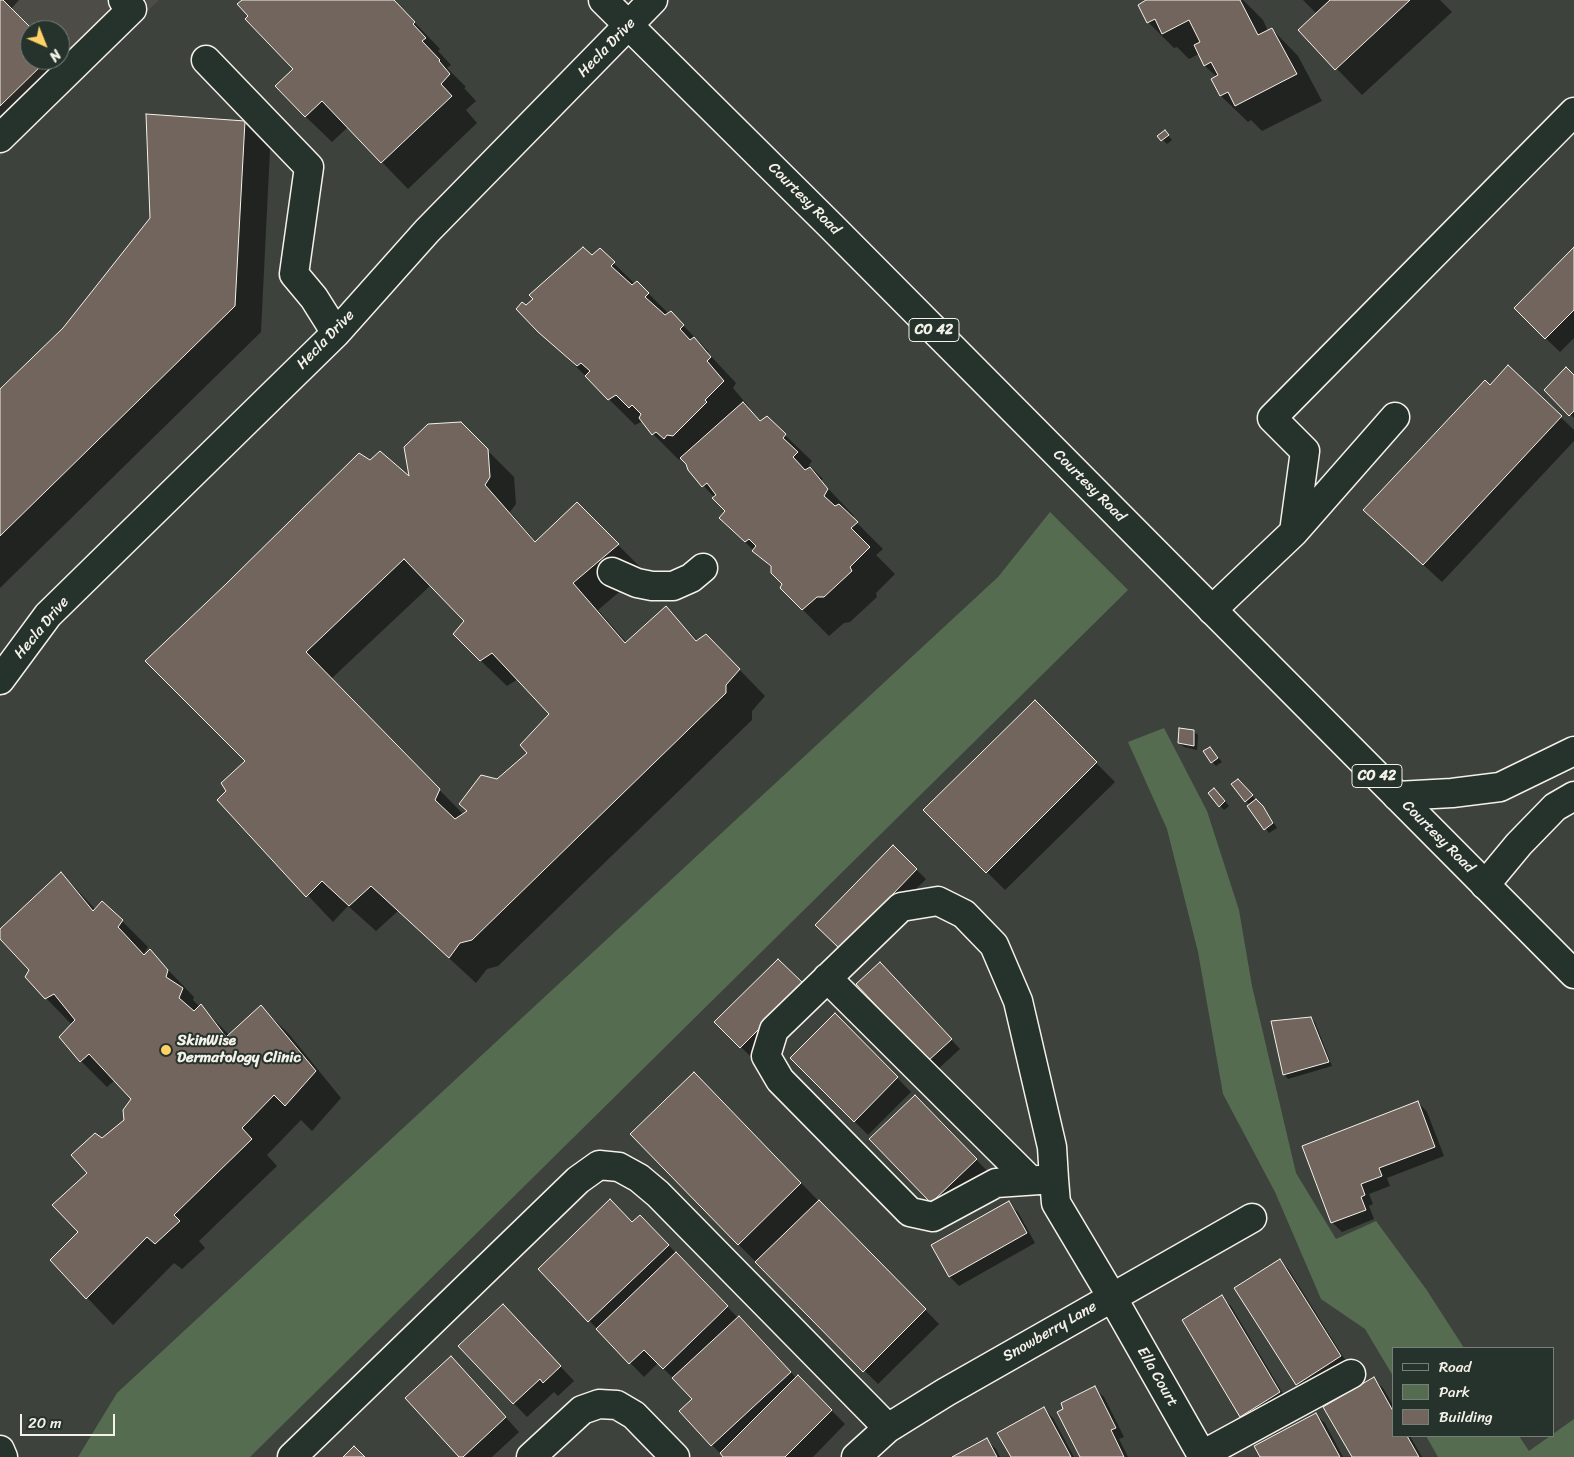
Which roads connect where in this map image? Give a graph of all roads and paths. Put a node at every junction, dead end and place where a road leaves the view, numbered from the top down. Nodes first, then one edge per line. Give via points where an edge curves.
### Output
1 (123, 0) edge
2 (603, 0) edge
3 (653, 0) edge
4 (628, 27) junction
5 (206, 60) dead end
6 (1574, 112) edge
7 (0, 138) edge
8 (336, 332) junction
9 (1395, 417) dead end
10 (1294, 532) junction
11 (703, 568) dead end
12 (612, 572) dead end
13 (1212, 610) junction
14 (0, 680) edge
15 (1574, 751) edge
16 (1397, 796) junction
17 (1574, 796) edge
18 (1485, 885) junction
19 (1574, 974) edge
20 (827, 978) junction
21 (1042, 1180) junction
22 (1252, 1218) dead end
23 (1112, 1297) junction
24 (1351, 1374) dead end
25 (888, 1428) junction
26 (0, 1450) edge
27 (1202, 1456) edge
28 (3, 1457) edge
29 (292, 1457) edge
30 (531, 1457) edge
31 (675, 1457) edge
32 (856, 1457) edge

1 - 7 street via 132,9
2 - 4 street, Courtesy Road / CO 42
3 - 4 street, Hecla Drive
4 - 8 street, Hecla Drive via 428,231
4 - 13 street, Courtesy Road / CO 42 via 832,227
5 - 8 street via 309,167 294,274
6 - 10 street via 1272,418 1305,451
8 - 14 street, Hecla Drive via 48,615
9 - 10 street
10 - 13 street
11 - 12 street via 673,586 637,583
13 - 16 street, Courtesy Road / CO 42
15 - 16 street via 1500,787
16 - 18 street, Courtesy Road / CO 42
17 - 18 street via 1555,807
18 - 19 street, Courtesy Road / CO 42
20 - 21 street
20 - 21 street, Ella Court via 774,1030 766,1056 780,1080 910,1212 933,1217 996,1183
20 - 21 street, Ella Court via 901,907 938,900 964,914 994,945 1018,1001 1052,1147
21 - 23 street, Ella Court
22 - 23 street, Snowberry Lane
23 - 25 street, Snowberry Lane
23 - 27 street, Ella Court
24 - 27 street
25 - 29 street via 658,1194 619,1167 599,1165 578,1180
25 - 32 street, Snowberry Lane
26 - 28 street
30 - 31 street via 582,1410 599,1404 617,1405 634,1415

